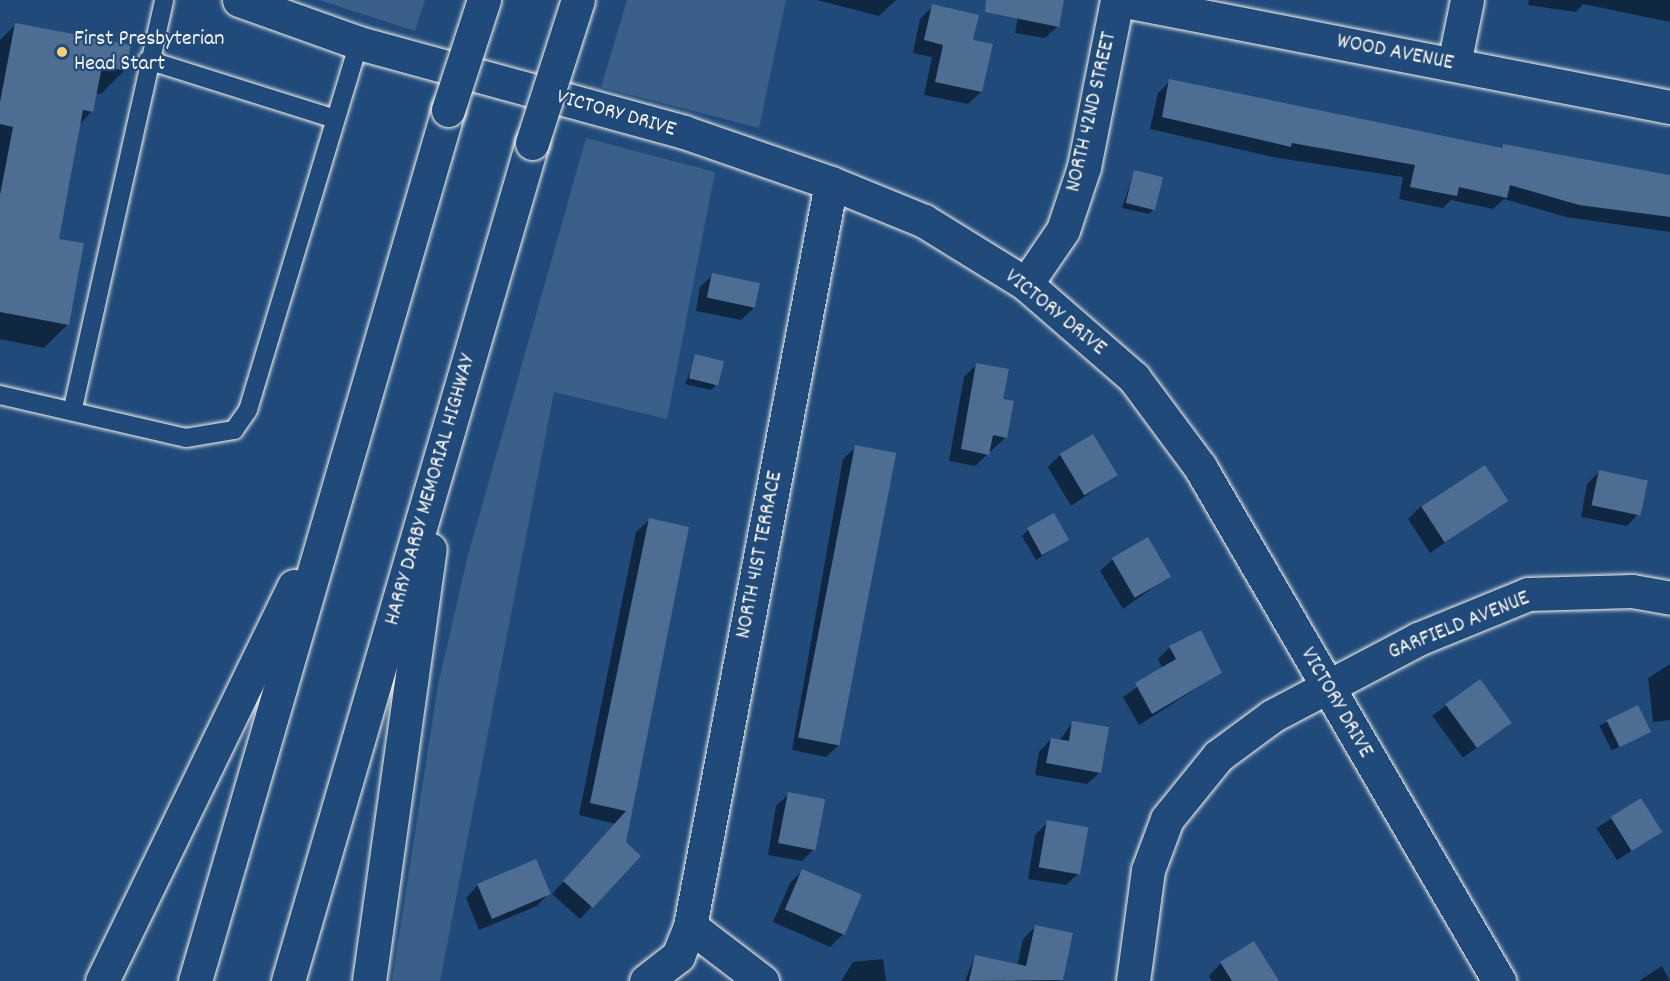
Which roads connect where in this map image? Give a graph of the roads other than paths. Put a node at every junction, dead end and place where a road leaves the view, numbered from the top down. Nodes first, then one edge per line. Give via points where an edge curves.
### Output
1 (164, 0) edge
2 (239, 0) edge
3 (484, 0) edge
4 (578, 0) edge
5 (1118, 0) edge
6 (1467, 0) edge
7 (359, 43) junction
8 (148, 60) junction
9 (1454, 64) junction
10 (1670, 106) edge
11 (335, 119) junction
12 (831, 183) junction
13 (1026, 284) junction
14 (0, 395) edge
15 (73, 408) junction
16 (446, 434) junction
17 (334, 503) junction
18 (1670, 598) edge
19 (1325, 685) junction
20 (690, 926) junction
21 (102, 981) edge
22 (195, 981) edge
23 (288, 981) edge
24 (369, 981) edge
25 (646, 981) edge
26 (762, 981) edge
27 (1133, 981) edge
28 (1499, 981) edge

1 - 8 lane
2 - 7 main road, VICTORY DRIVE
3 - 17 main road, bridge via 448,110
4 - 16 main road, HARRY DARBY MEMORIAL HIGHWAY, bridge
5 - 9 main road, WOOD AVENUE
5 - 13 main road, NORTH 42ND STREET via 1084,167 1063,230
6 - 9 main road
7 - 11 lane
7 - 12 main road, VICTORY DRIVE via 684,132
8 - 11 lane
8 - 15 lane
9 - 10 main road, WOOD AVENUE
11 - 15 lane via 248,410 234,430 186,438
12 - 13 main road, VICTORY DRIVE via 924,221
12 - 20 main road, NORTH 41ST TERRACE
13 - 19 main road, VICTORY DRIVE via 1134,378 1200,467
14 - 15 lane
16 - 23 main road, HARRY DARBY MEMORIAL HIGHWAY
16 - 24 main road
17 - 21 main road
17 - 22 main road
18 - 19 main road, GARFIELD AVENUE via 1632,591 1528,594 1418,639
19 - 27 main road, GARFIELD AVENUE via 1218,756 1167,819 1148,870
19 - 28 main road, VICTORY DRIVE
20 - 25 main road, NORTH 41ST TERRACE via 678,957
20 - 26 main road

